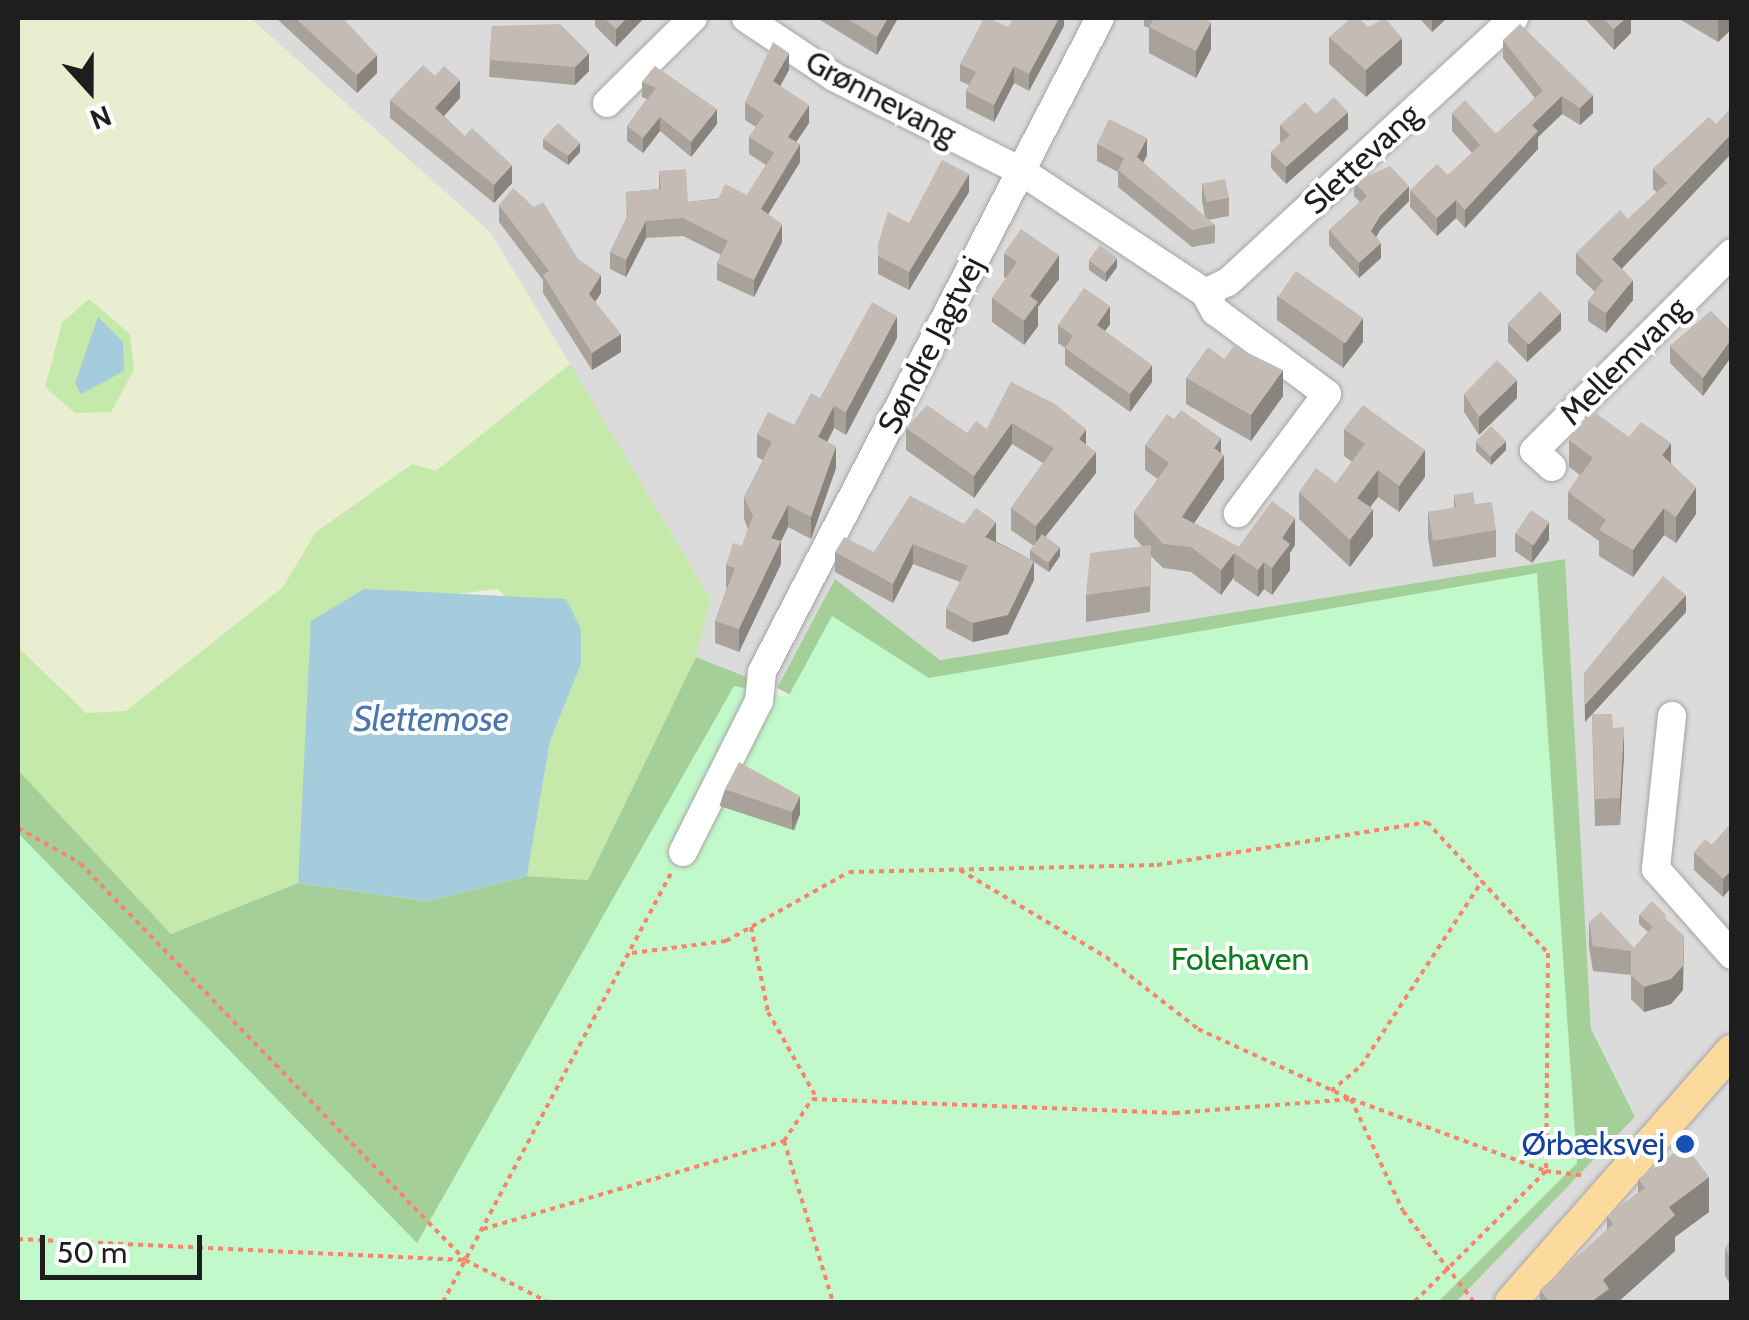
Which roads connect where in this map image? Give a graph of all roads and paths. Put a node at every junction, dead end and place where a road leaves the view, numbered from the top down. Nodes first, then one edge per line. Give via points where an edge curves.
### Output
1 (692, 18) edge
2 (746, 18) edge
3 (1100, 18) edge
4 (1514, 18) edge
5 (607, 103) dead end
6 (1021, 171) junction
7 (1732, 253) edge
8 (1205, 294) junction
9 (1552, 467) dead end
10 (1238, 514) dead end
11 (1672, 716) dead end
12 (18, 828) edge
13 (683, 852) joint
14 (958, 869) junction
15 (1482, 881) junction
16 (751, 927) junction
17 (632, 953) junction
18 (1732, 955) edge
19 (1732, 1050) edge
20 (1330, 1092) junction
21 (818, 1099) junction
22 (1351, 1100) junction
23 (784, 1141) junction
24 (1546, 1171) junction
25 (1622, 1180) junction
26 (484, 1229) junction
27 (18, 1238) edge
28 (465, 1260) junction
29 (1444, 1273) junction
30 (443, 1302) edge
31 (548, 1302) edge
32 (833, 1302) edge
33 (1414, 1302) edge
34 (1474, 1302) edge
35 (1511, 1302) edge

1 - 5 street
2 - 6 street, Grønnevang via 834,77
3 - 6 street, Søndre Jagtvej
4 - 8 street, Slettevang
6 - 8 street
6 - 13 street, Søndre Jagtvej via 762,672 759,701
7 - 9 street, Mellemvang via 1534,451
8 - 10 street via 1215,312 1327,394
11 - 18 street via 1656,869
12 - 28 path via 80,863
13 - 17 path
14 - 15 path via 1157,864 1427,822
14 - 16 path via 848,872
14 - 20 path via 1106,957 1198,1029
15 - 20 path via 1361,1066
15 - 24 path via 1548,954
16 - 17 path via 726,941
16 - 21 path via 768,1012
17 - 26 path
19 - 25 main road
20 - 22 path
21 - 22 path via 1175,1113
21 - 23 path
22 - 24 path
22 - 29 path via 1403,1211
23 - 26 path
23 - 32 path
24 - 25 path
24 - 29 path
25 - 35 main road
26 - 28 path
27 - 28 path
28 - 30 path
28 - 31 path
29 - 33 path
29 - 34 path

